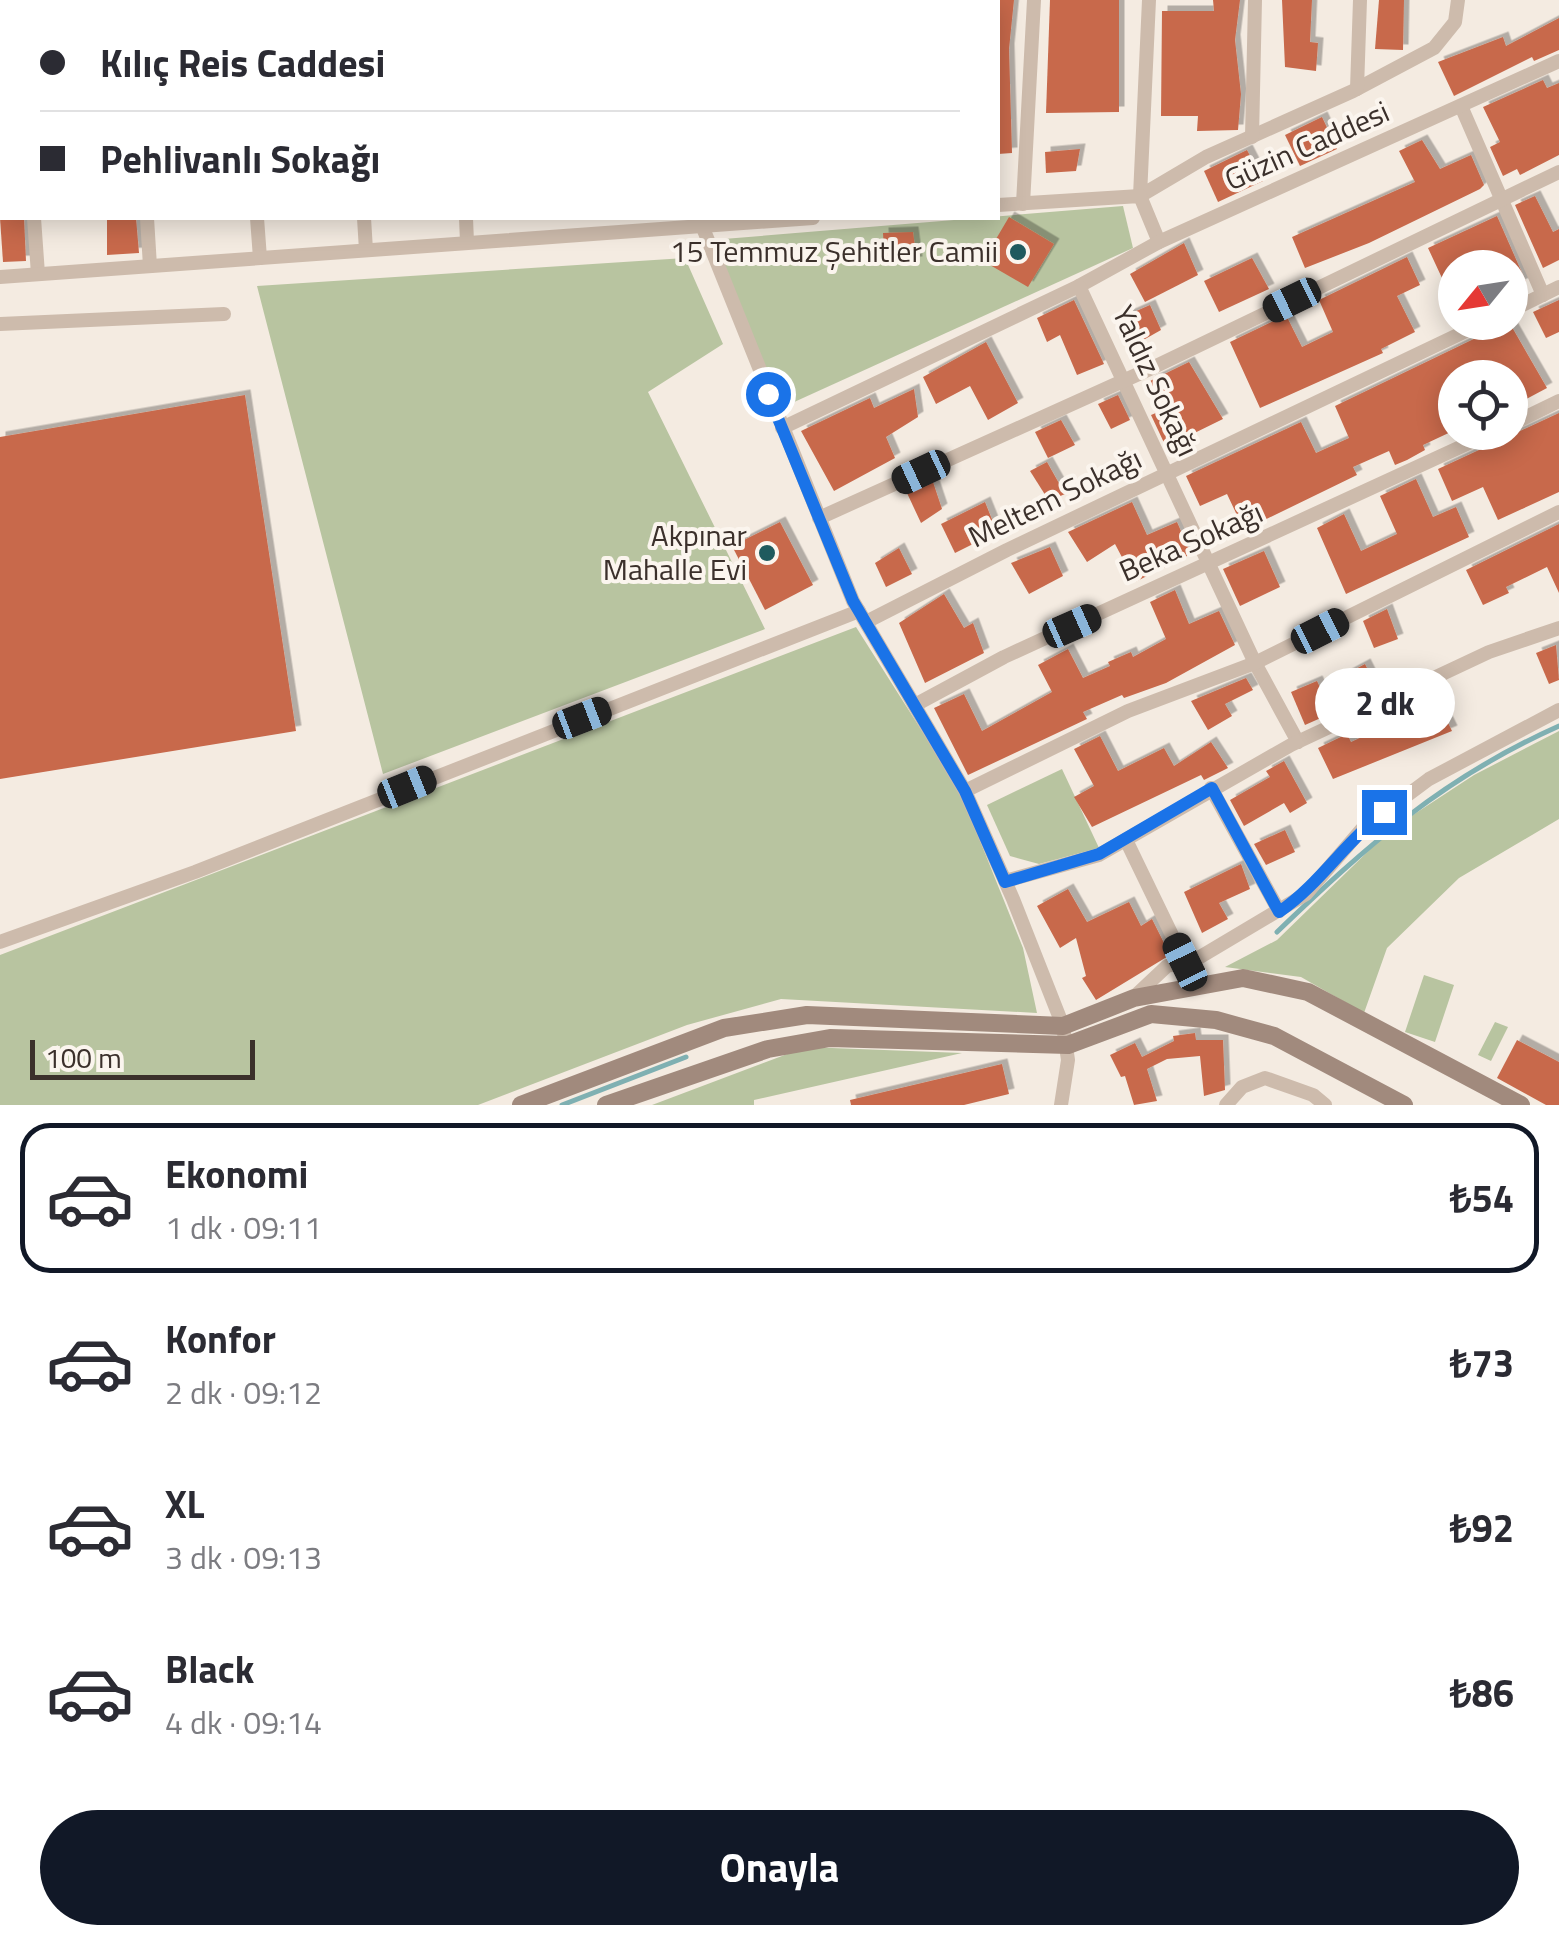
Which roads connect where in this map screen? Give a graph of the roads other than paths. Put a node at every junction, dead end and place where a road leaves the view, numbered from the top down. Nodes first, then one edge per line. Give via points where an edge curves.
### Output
1 (1034, 0) edge
2 (1149, 0) edge
3 (1255, 0) edge
4 (1360, 0) edge
5 (1458, 0) edge
6 (1559, 61) edge
7 (1357, 89) junction
8 (1461, 106) junction
9 (1252, 136) junction
10 (1559, 172) edge
11 (1140, 196) junction
12 (1499, 200) junction
13 (1023, 204) junction
14 (1000, 206) edge
15 (34, 220) edge
16 (146, 220) edge
17 (257, 220) edge
18 (364, 220) edge
19 (466, 220) edge
20 (736, 220) edge
21 (699, 221) edge
22 (582, 226) edge
23 (467, 242) junction
24 (1159, 242) junction
25 (366, 250) junction
26 (260, 258) junction
27 (150, 266) junction
28 (38, 274) junction
29 (0, 277) edge
30 (1080, 286) junction
31 (1559, 288) edge
32 (1543, 295) junction
33 (1528, 302) edge
34 (224, 314) dead end
35 (0, 324) edge
36 (1447, 340) edge
37 (1124, 380) junction
38 (1559, 402) edge
39 (1528, 416) edge
40 (782, 428) junction
41 (1454, 450) edge
42 (1168, 474) junction
43 (1559, 512) edge
44 (819, 518) junction
45 (1209, 564) junction
46 (863, 617) junction
47 (1559, 628) edge
48 (1255, 663) junction
49 (914, 705) junction
50 (1559, 710) edge
51 (1298, 742) junction
52 (1212, 788) junction
53 (965, 791) junction
54 (1126, 840) junction
55 (1005, 882) junction
56 (1279, 912) junction
57 (0, 942) edge
58 (1185, 962) junction
59 (1134, 998) junction
60 (1064, 1026) junction
61 (1068, 1045) junction
62 (521, 1105) edge
63 (606, 1105) edge
64 (1060, 1105) edge
65 (1226, 1105) edge
66 (1326, 1105) edge
67 (1404, 1105) edge
68 (1521, 1105) edge

1 - 13 street
2 - 11 street
3 - 9 street
4 - 7 street
5 - 7 street via 1455,22 1434,48
6 - 8 street, Güzin Caddesi
7 - 9 street
8 - 12 street
8 - 24 street, Güzin Caddesi
9 - 11 street
10 - 12 street
11 - 13 street
11 - 24 street
12 - 32 street
12 - 37 street
13 - 14 street
15 - 28 street
16 - 27 street
17 - 26 street
18 - 25 street
19 - 23 street
20 - 21 street
21 - 22 street
21 - 40 street
22 - 23 street
23 - 25 street
24 - 30 street, Güzin Caddesi
25 - 26 street
26 - 27 street
27 - 28 street
28 - 29 street
30 - 37 street, Yaldız Sokağı
30 - 40 street, Yaldız Sokağı
31 - 32 street
32 - 33 street
34 - 35 street
36 - 42 street, Meltem Sokağı
37 - 42 street, Yaldız Sokağı
37 - 44 street
38 - 39 street
40 - 44 street
41 - 45 street, Beka Sokağı
42 - 45 street, Yaldız Sokağı
42 - 46 street, Meltem Sokağı
43 - 48 street
44 - 46 street
45 - 48 street, Yaldız Sokağı
45 - 49 street, Beka Sokağı via 1004,656
46 - 49 street
46 - 57 street, Meltem Sokağı
47 - 51 street via 1489,652
48 - 51 street, Yaldız Sokağı
48 - 53 street via 1128,711
49 - 53 street
50 - 56 street via 1429,779 1362,829 1306,894
51 - 52 street
52 - 54 street
52 - 56 street
53 - 55 street
54 - 55 street
54 - 58 street
55 - 60 street
56 - 58 street
58 - 59 street via 1167,966
59 - 60 main road
59 - 68 main road via 1243,978 1308,992
60 - 61 street
60 - 62 main road via 807,1015 762,1021 724,1028
61 - 63 main road via 830,1038 768,1049
61 - 64 street
61 - 67 main road via 1152,1014 1216,1020 1274,1036
65 - 66 street via 1242,1087 1265,1078

